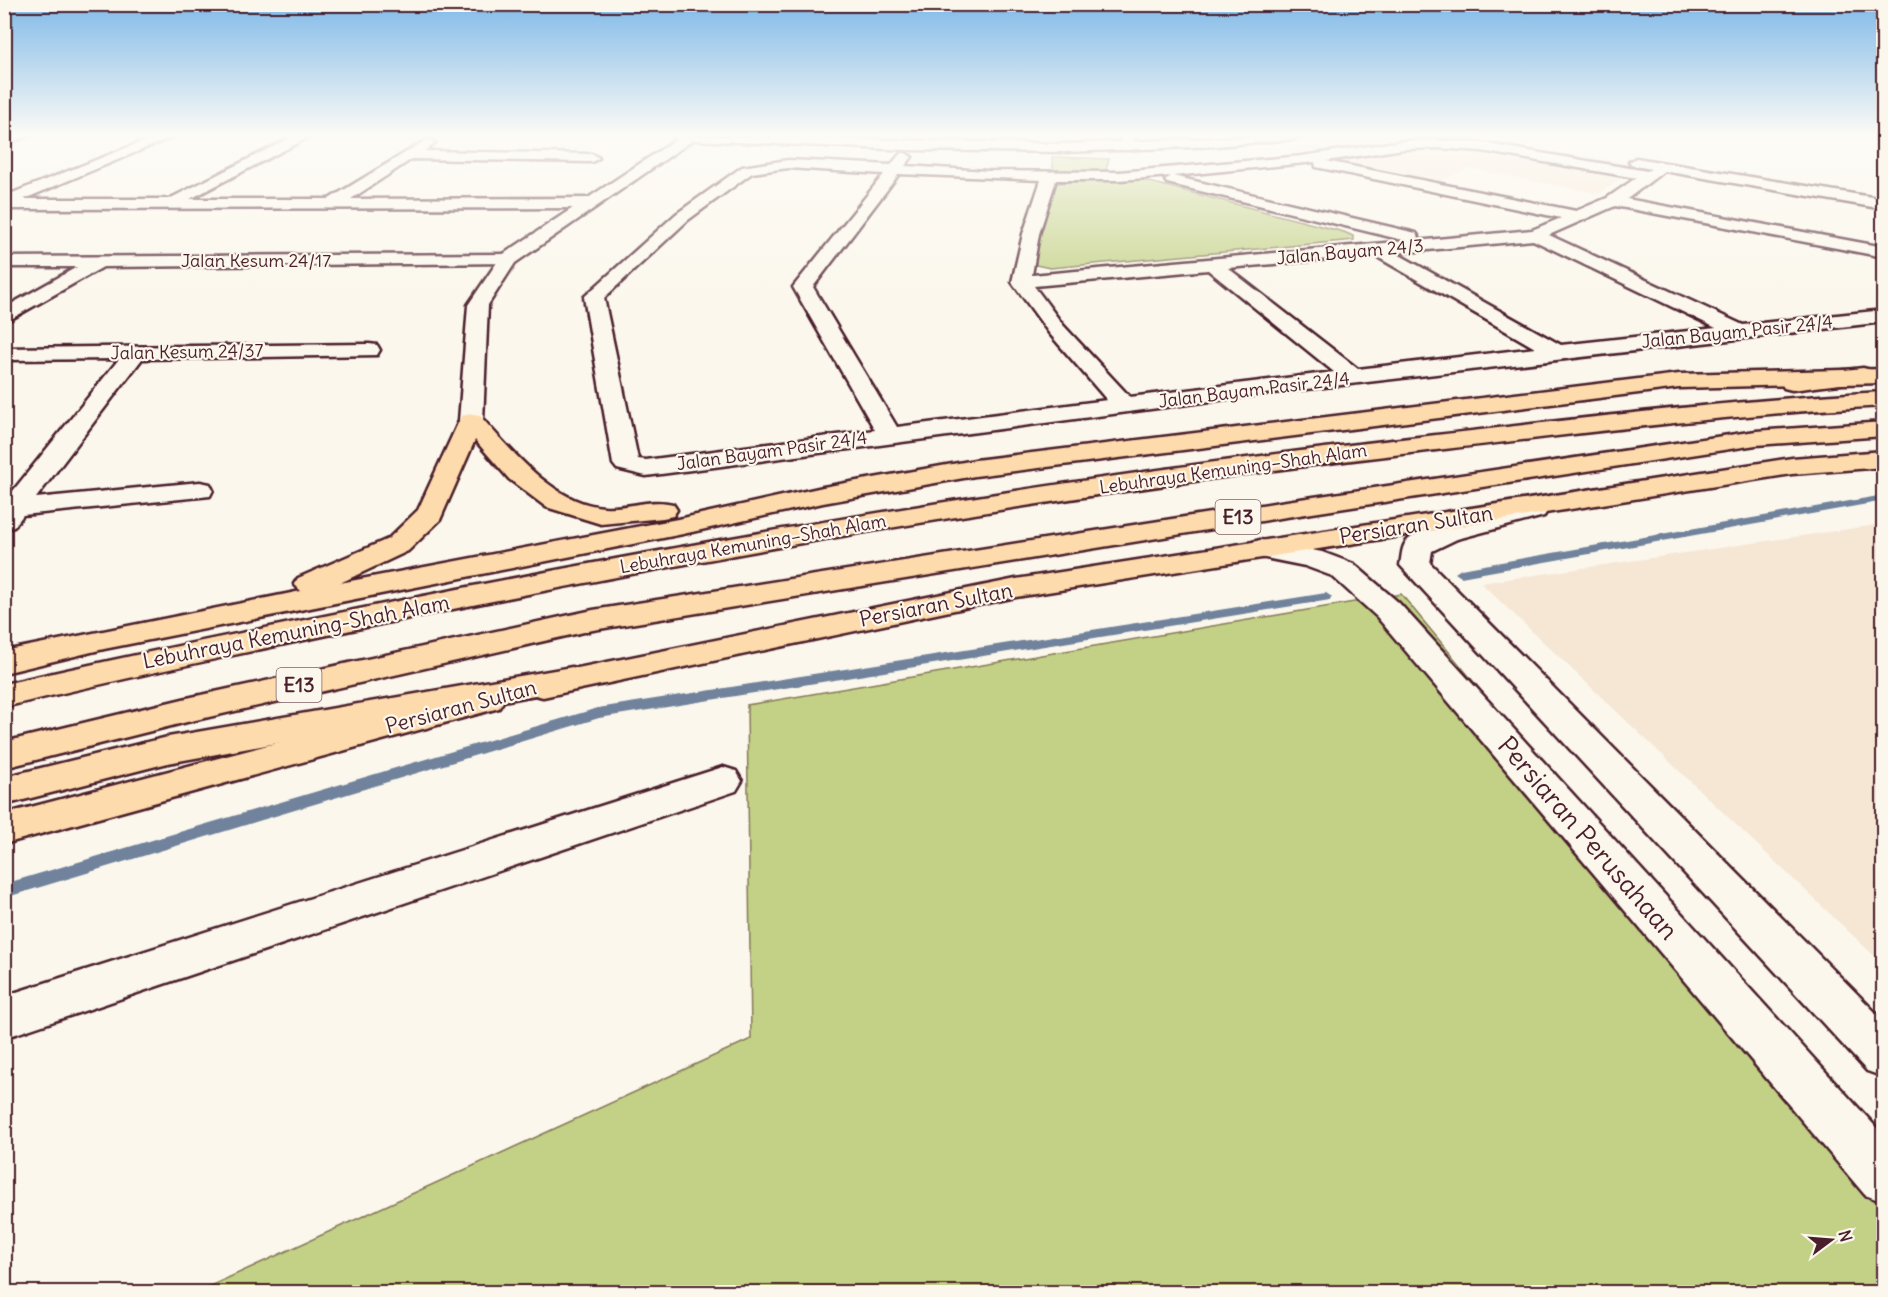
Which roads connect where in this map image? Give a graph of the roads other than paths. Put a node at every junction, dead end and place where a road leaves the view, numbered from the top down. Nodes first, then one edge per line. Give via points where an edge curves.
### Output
1 (22, 196) edge
2 (186, 196) edge
3 (345, 196) edge
4 (602, 196) edge
5 (712, 196) edge
6 (875, 196) edge
7 (1043, 196) edge
8 (1236, 196) edge
9 (1476, 196) edge
10 (1621, 196) edge
11 (1825, 196) edge
12 (1613, 201) junction
13 (4, 203) edge
14 (333, 203) junction
15 (591, 203) junction
16 (169, 204) junction
17 (1884, 204) edge
18 (1576, 216) junction
19 (1535, 235) junction
20 (1438, 244) junction
21 (1377, 249) junction
22 (1884, 252) edge
23 (508, 259) junction
24 (4, 262) edge
25 (98, 262) junction
26 (1211, 264) junction
27 (1020, 282) junction
28 (4, 316) edge
29 (1884, 316) edge
30 (1739, 331) junction
31 (369, 350) dead end
32 (135, 353) junction
33 (1559, 353) junction
34 (4, 354) edge
35 (1874, 376) edge
36 (1356, 378) junction
37 (1884, 399) edge
38 (1125, 406) junction
39 (471, 421) junction
40 (1884, 429) edge
41 (890, 435) junction
42 (1884, 459) edge
43 (1262, 462) junction
44 (200, 490) dead end
45 (823, 495) junction
46 (1570, 500) junction
47 (9, 514) edge
48 (1260, 549) junction
49 (588, 573) joint
50 (104, 639) junction
51 (4, 662) edge
52 (572, 678) junction
53 (4, 696) edge
54 (4, 755) edge
55 (723, 781) dead end
56 (4, 791) edge
57 (4, 829) edge
58 (4, 1017) edge
59 (1884, 1055) edge
60 (1884, 1176) edge

1 - 13 street
2 - 16 street
3 - 14 street
4 - 15 street
5 - 41 street, Jalan Bayam Pasir 24/4 via 594,297 626,464 646,468
6 - 41 street via 803,287
7 - 27 street
8 - 20 street
9 - 18 street
10 - 12 street, Jalan Bayam 24/3
11 - 17 street
12 - 18 street, Jalan Bayam 24/3
12 - 22 street
13 - 16 street
14 - 15 street
14 - 16 street
15 - 23 street
18 - 19 street, Jalan Bayam 24/3
19 - 20 street, Jalan Bayam 24/3
19 - 30 street
20 - 21 street, Jalan Bayam 24/3
21 - 26 street, Jalan Bayam 24/3
21 - 33 street
23 - 25 street, Jalan Kesum 24/17
23 - 39 street via 478,305
24 - 25 street, Jalan Kesum 24/17
25 - 28 street
26 - 27 street, Jalan Bayam 24/3
26 - 36 street
27 - 38 street
29 - 30 street, Jalan Bayam Pasir 24/4
30 - 33 street, Jalan Bayam Pasir 24/4
31 - 32 street, Jalan Kesum 24/37
32 - 34 street, Jalan Kesum 24/37
32 - 47 street
33 - 36 street, Jalan Bayam Pasir 24/4
35 - 43 main road via 1558,412
35 - 45 main road via 1679,381 975,468
36 - 38 street, Jalan Bayam Pasir 24/4
37 - 43 main road, Lebuhraya Kemuning–Shah Alam / E13 via 1758,406
38 - 41 street, Jalan Bayam Pasir 24/4
39 - 45 main road via 518,473 556,501 602,516
39 - 50 main road via 430,514 398,545 323,580
40 - 54 main road, E13 via 1756,438 593,620
42 - 46 main road, Persiaran Sultan via 1792,466
43 - 49 main road, Lebuhraya Kemuning–Shah Alam / E13 via 941,510
44 - 47 street
45 - 50 main road
46 - 48 main road, Persiaran Sultan
46 - 59 street via 1447,533 1418,546 1415,565
48 - 52 main road, Persiaran Sultan via 1016,588
48 - 60 street, Persiaran Perusahaan via 1312,558 1343,570 1388,610
49 - 53 main road, Lebuhraya Kemuning-Shah Alam / E13 via 163,658
50 - 51 main road
52 - 56 main road via 168,750
52 - 57 main road, Persiaran Sultan
55 - 58 street

